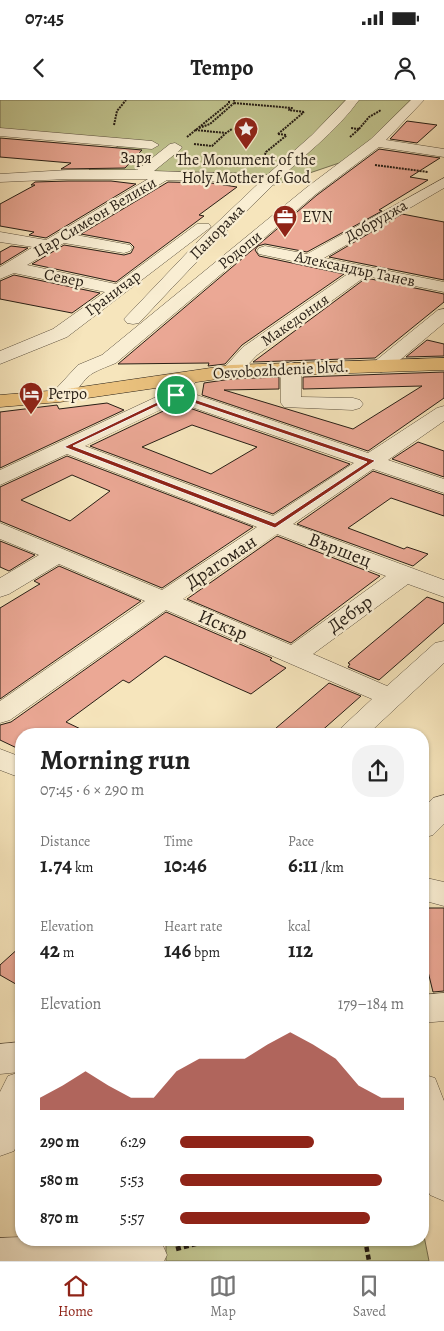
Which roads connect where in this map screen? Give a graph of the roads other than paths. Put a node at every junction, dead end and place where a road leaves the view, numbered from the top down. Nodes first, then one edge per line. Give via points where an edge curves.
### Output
1 (353, 100) edge
2 (418, 100) edge
3 (0, 132) edge
4 (376, 142) junction
5 (152, 144) dead end
6 (175, 147) dead end
7 (444, 153) edge
8 (30, 176) junction
9 (140, 176) junction
10 (164, 176) junction
11 (439, 177) edge
12 (0, 178) edge
13 (271, 179) junction
14 (0, 191) edge
15 (222, 228) junction
16 (0, 237) edge
17 (54, 241) junction
18 (124, 248) dead end
19 (265, 251) dead end
20 (309, 260) junction
21 (6, 270) edge
22 (444, 270) edge
23 (363, 271) junction
24 (427, 284) junction
25 (444, 288) edge
26 (117, 289) junction
27 (444, 314) edge
28 (0, 358) edge
29 (444, 364) edge
30 (381, 366) junction
31 (292, 368) junction
32 (85, 369) junction
33 (230, 371) junction
34 (189, 376) junction
35 (176, 395) junction
36 (60, 396) junction
37 (0, 401) edge
38 (353, 404) dead end
39 (444, 412) edge
40 (67, 447) junction
41 (372, 461) junction
42 (0, 478) edge
43 (444, 486) edge
44 (275, 526) junction
45 (0, 530) edge
46 (57, 555) junction
47 (405, 574) junction
48 (0, 589) edge
49 (444, 589) edge
50 (164, 600) junction
51 (444, 649) edge
52 (294, 655) junction
53 (390, 697) junction
54 (0, 714) edge
55 (357, 728) edge
56 (0, 758) edge
57 (15, 766) edge
58 (444, 805) edge
59 (429, 821) edge
60 (429, 890) edge
61 (444, 894) edge
62 (444, 1007) edge
63 (429, 1008) edge
64 (15, 1058) edge
65 (0, 1059) edge
66 (15, 1101) edge
67 (429, 1120) edge
68 (0, 1139) edge
69 (444, 1183) edge
70 (147, 1252) edge
71 (0, 1257) edge

1 - 13 street, Панорама via 318,138
2 - 4 street, Родопи
3 - 5 street
4 - 7 street
4 - 32 street, Родопи via 109,358
6 - 9 street
8 - 9 street, Заря
8 - 12 street, Заря
8 - 14 street
9 - 10 street, Заря
10 - 13 street, Заря
10 - 17 street, Цар Симеон Велики
11 - 20 street, Добруджа
13 - 15 street, Панорама
15 - 26 street, Граничар via 204,226
15 - 32 street, Панорама
16 - 17 street
17 - 18 street
17 - 21 street, Цар Симеон Велики
19 - 20 street, Александър Танев
20 - 23 street, Александър Танев
21 - 26 street, Север
22 - 24 street
23 - 24 street, Александър Танев
23 - 33 street, Македония via 250,351
24 - 25 street, Александър Танев
26 - 28 street, Граничар via 60,333
27 - 30 street
29 - 30 main road, Osvobozhdenie blvd.
30 - 31 main road, Osvobozhdenie blvd.
31 - 33 main road, Osvobozhdenie blvd.
31 - 38 street via 290,403
32 - 36 street, Родопи
33 - 34 main road, Osvobozhdenie blvd.
34 - 35 street
34 - 36 main road, Osvobozhdenie blvd.
35 - 40 street
35 - 41 street
36 - 37 main road, Osvobozhdenie blvd.
39 - 41 street, Драгоман
40 - 42 street
40 - 44 street, Вършец
41 - 43 street
41 - 44 street, Драгоман
44 - 47 street, Вършец
44 - 50 street, Драгоман
45 - 46 street, Искър
46 - 48 street
46 - 50 street, Искър
47 - 49 street, Вършец
47 - 52 street, Дебър
50 - 52 street, Искър
50 - 54 street, Драгоман
51 - 53 street
52 - 53 street, Искър
53 - 55 street
56 - 57 street
58 - 59 street
60 - 61 street
62 - 63 street
64 - 65 street
66 - 68 street
67 - 69 street
70 - 71 street

